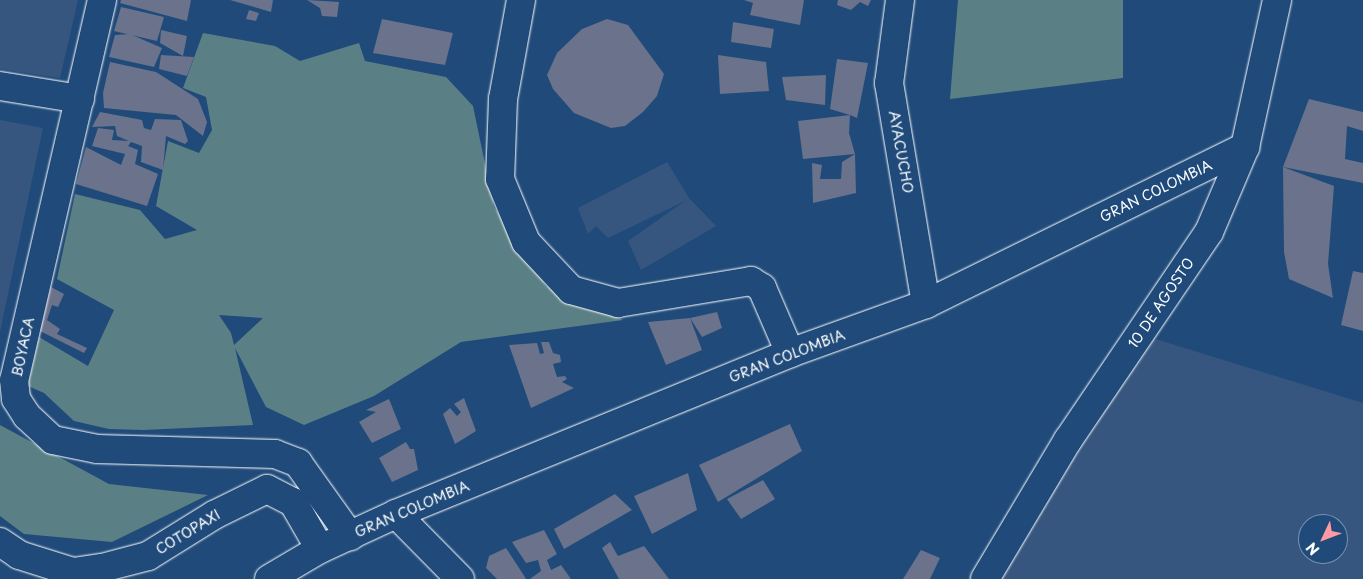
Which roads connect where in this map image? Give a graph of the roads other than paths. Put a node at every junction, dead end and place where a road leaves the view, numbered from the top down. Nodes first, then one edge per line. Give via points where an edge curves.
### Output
1 (102, 0) edge
2 (520, 0) edge
3 (900, 0) edge
4 (1277, 0) edge
5 (0, 86) edge
6 (80, 99) junction
7 (1245, 147) junction
8 (926, 304) junction
9 (790, 353) junction
10 (396, 514) junction
11 (350, 536) junction
12 (0, 542) edge
13 (320, 549) junction
14 (268, 579) edge
15 (460, 579) edge
16 (985, 579) edge

1 - 6 street, BOYACA
2 - 9 street via 502,99 500,179 526,242 571,290 618,303 751,281 762,288
3 - 8 street, AYACUCHO via 889,83
4 - 7 street, 10 DE AGOSTO
5 - 6 street
6 - 11 street, BOYACA via 14,380 16,399 27,416 52,440 98,449 275,454 298,463
7 - 8 street, GRAN COLOMBIA
7 - 16 street, 10 DE AGOSTO via 1210,232 1068,440
8 - 9 street, GRAN COLOMBIA
9 - 10 street, GRAN COLOMBIA
10 - 11 street, GRAN COLOMBIA
10 - 15 street
11 - 13 street, GRAN COLOMBIA
12 - 13 street, COTOPAXI via 19,555 73,572 102,568 148,556 214,514 268,489 293,502
13 - 14 street, GRAN COLOMBIA

